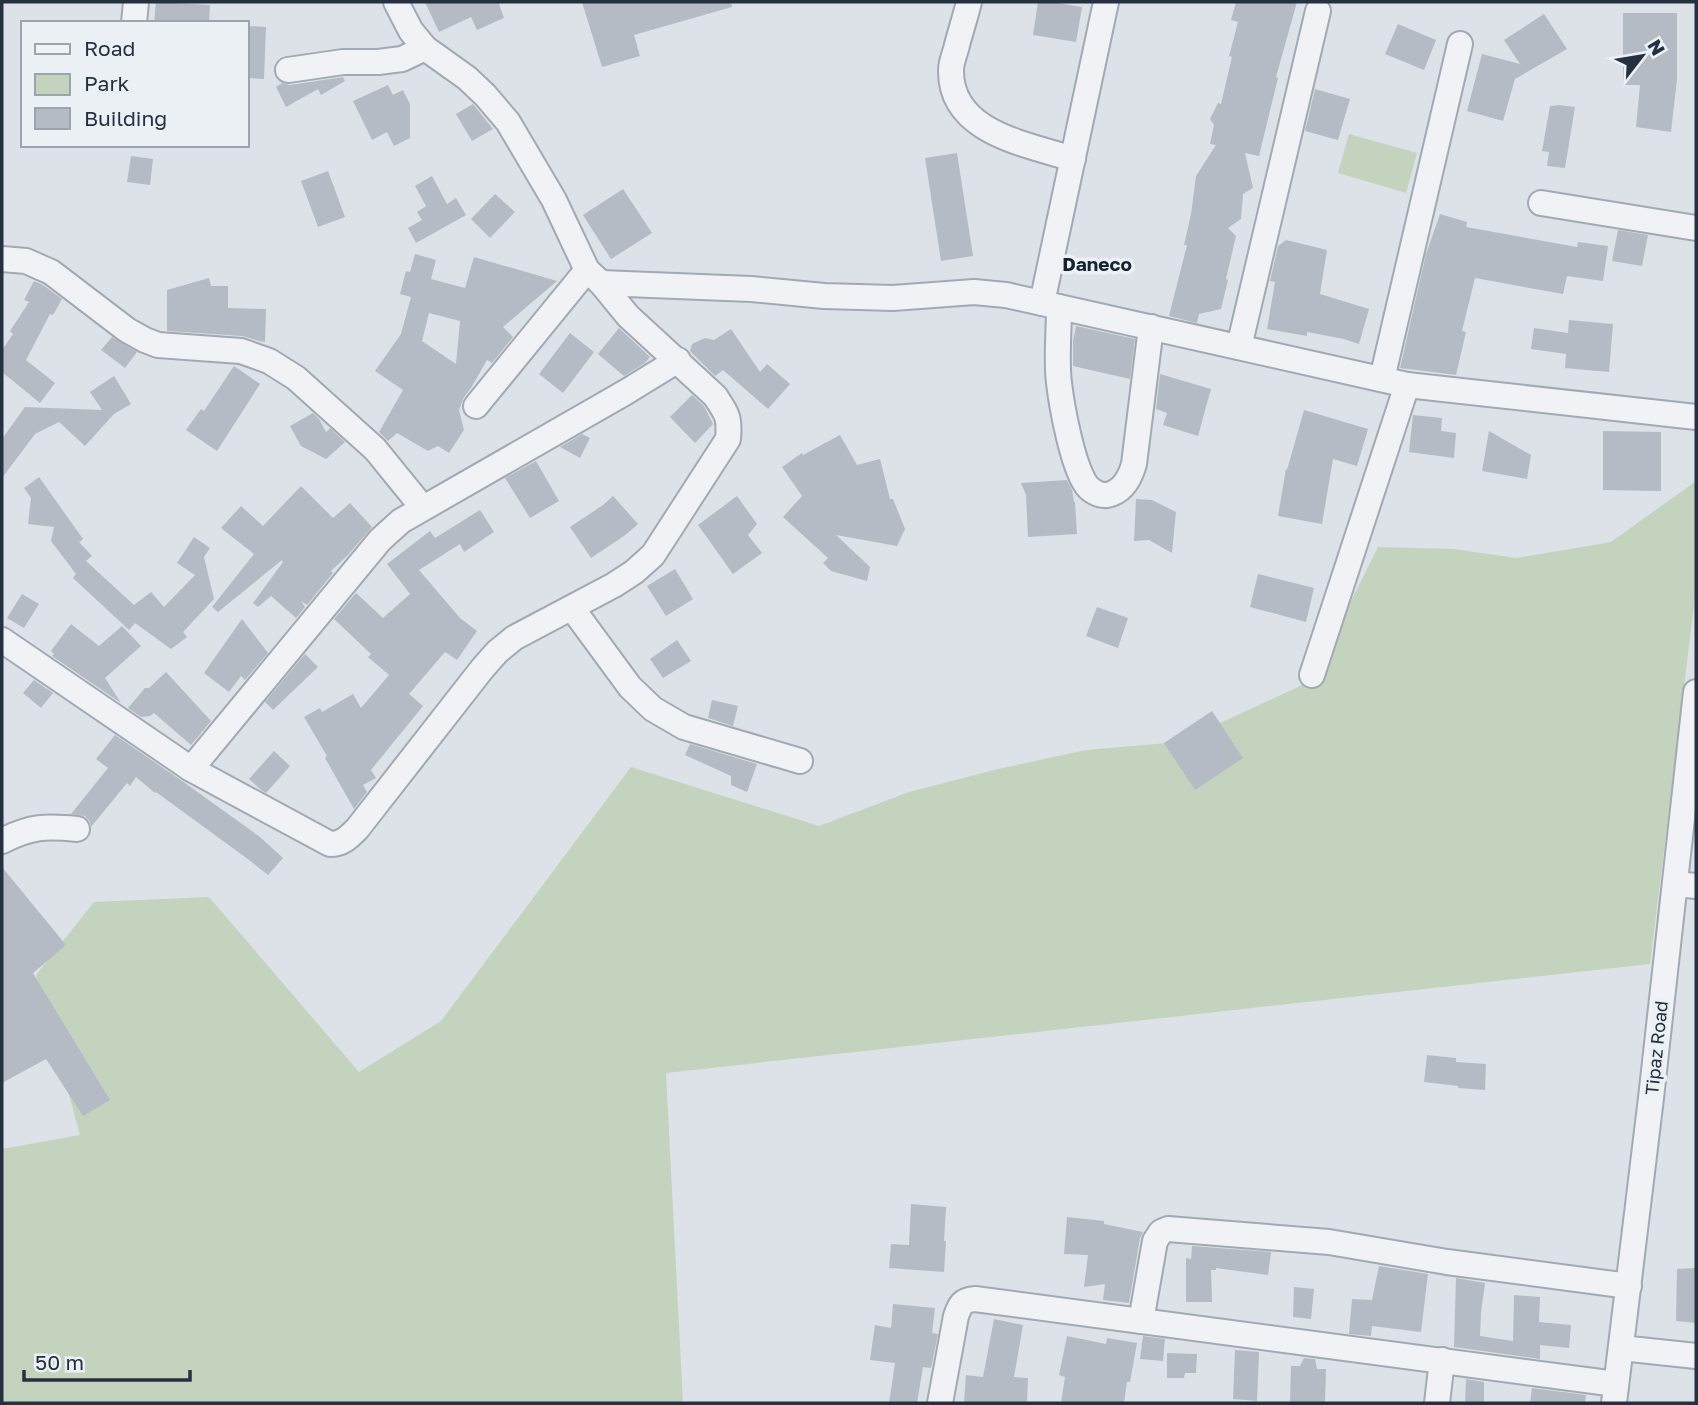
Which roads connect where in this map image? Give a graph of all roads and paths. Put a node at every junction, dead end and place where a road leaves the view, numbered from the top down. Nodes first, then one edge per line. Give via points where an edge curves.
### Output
1 (136, 2) edge
2 (396, 2) edge
3 (969, 2) edge
4 (1106, 2) edge
5 (1318, 11) dead end
6 (134, 21) edge
7 (1460, 44) dead end
8 (425, 48) junction
9 (288, 70) dead end
10 (1073, 159) junction
11 (1541, 203) dead end
12 (1696, 228) edge
13 (2, 259) edge
14 (594, 277) junction
15 (1051, 305) junction
16 (1151, 327) junction
17 (1239, 347) junction
18 (678, 360) junction
19 (1382, 379) junction
20 (1407, 385) junction
21 (477, 406) dead end
22 (1696, 417) edge
23 (423, 508) junction
24 (572, 608) junction
25 (2, 640) edge
26 (1312, 675) dead end
27 (1696, 692) edge
28 (800, 761) dead end
29 (191, 769) junction
30 (77, 829) dead end
31 (2, 841) edge
32 (1686, 885) edge
33 (1629, 1286) junction
34 (1141, 1321) junction
35 (1621, 1348) junction
36 (1696, 1356) edge
37 (1442, 1360) junction
38 (1615, 1394) edge
39 (940, 1403) edge
40 (1437, 1403) edge

1 - 6 street
2 - 8 street
3 - 10 street via 951,67 952,87 962,107 976,123 996,134
4 - 10 street
5 - 17 street
7 - 19 street
8 - 9 street via 402,59
8 - 14 street via 467,78 508,122
10 - 15 street
11 - 12 street
13 - 23 street via 26,261 51,272 127,330 158,345 241,351 269,361 296,378 374,449
14 - 15 street via 824,296 893,298 974,292
14 - 18 street via 628,316
14 - 21 street
15 - 16 street
15 - 16 street via 1066,420 1078,468 1086,486 1097,494 1119,490 1130,478
16 - 17 street
17 - 19 street
18 - 23 street
18 - 24 street via 725,411 728,439 653,555 634,572
19 - 20 street
20 - 22 street
20 - 26 street
23 - 29 street via 380,540
24 - 28 street via 653,709 684,727
24 - 29 street via 497,652 357,829 338,844 330,844
25 - 29 street
27 - 32 street, Tipaz Road
30 - 31 street via 36,827
32 - 33 street, Tipaz Road
33 - 34 street via 1329,1242 1168,1229 1155,1241
33 - 35 street, Tipaz Road
34 - 37 street
34 - 39 street via 967,1300 956,1317
35 - 36 street
35 - 38 street, Tipaz Road
37 - 38 street
37 - 40 street

